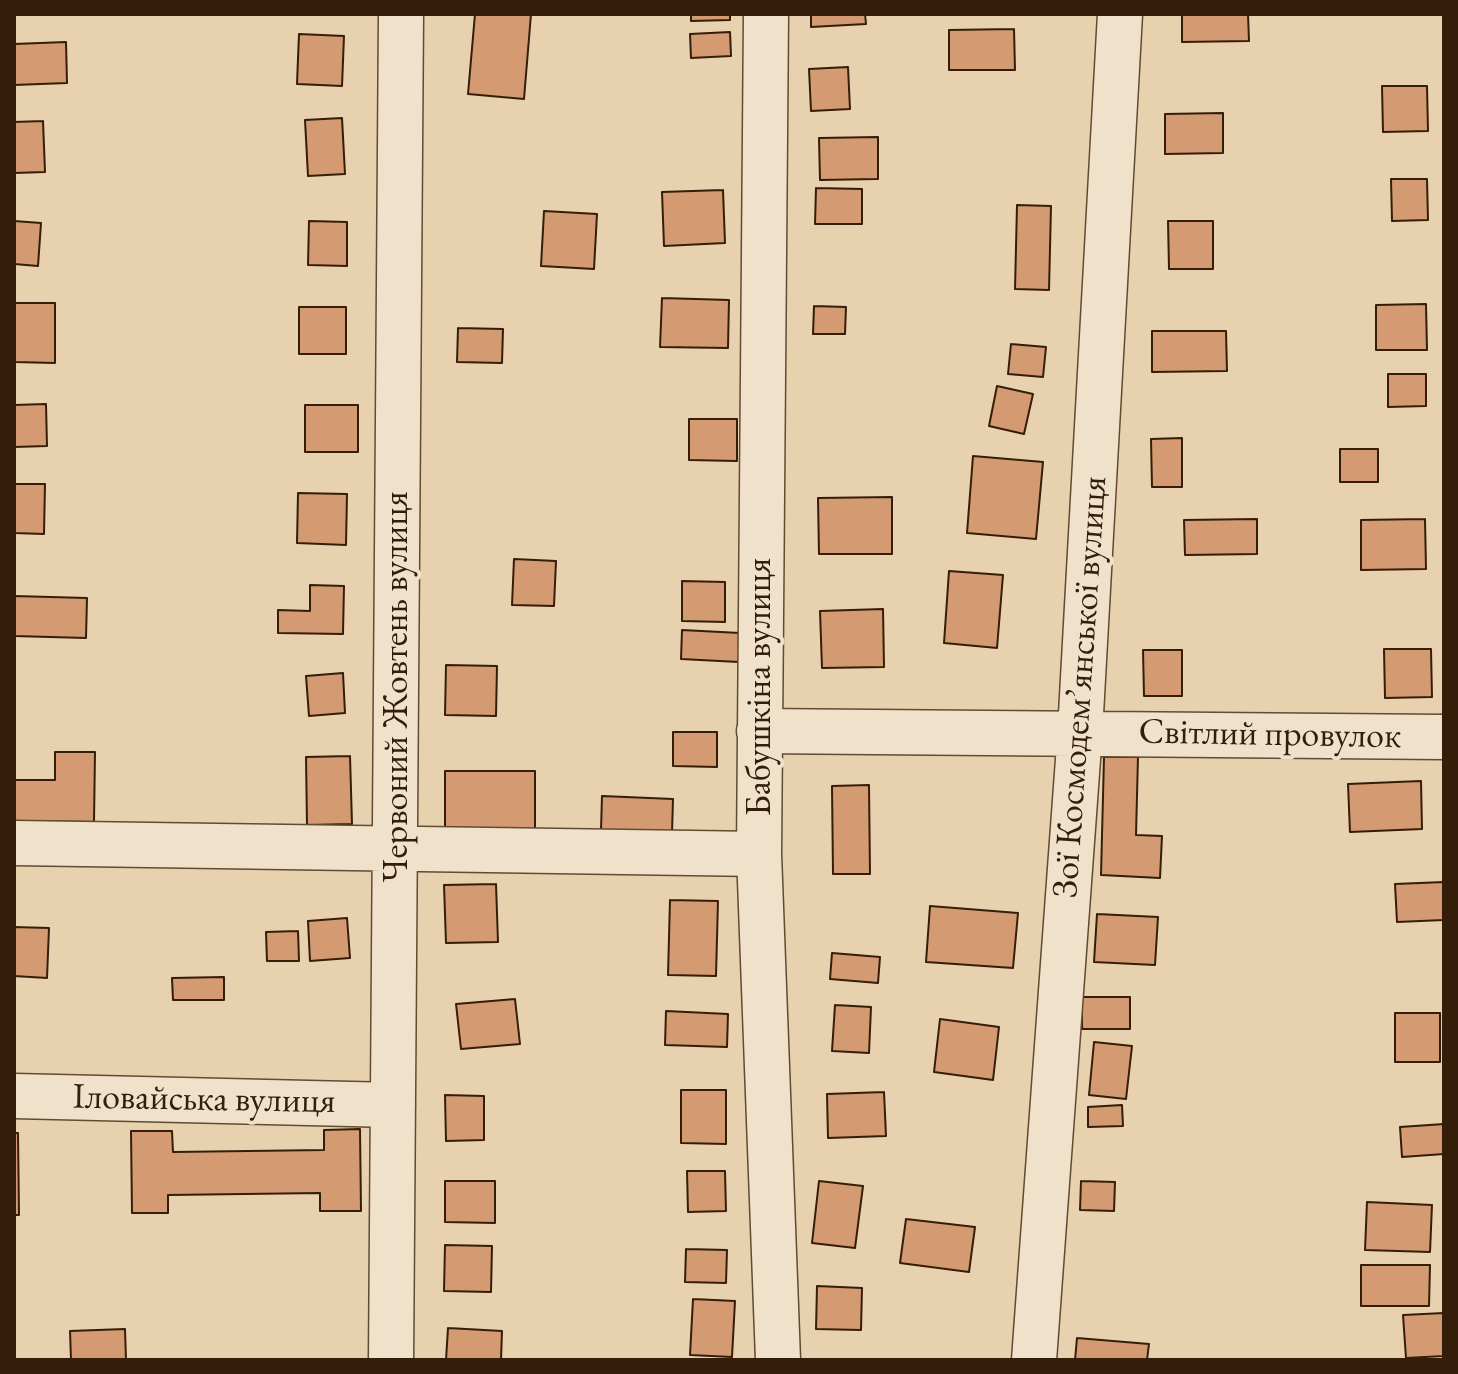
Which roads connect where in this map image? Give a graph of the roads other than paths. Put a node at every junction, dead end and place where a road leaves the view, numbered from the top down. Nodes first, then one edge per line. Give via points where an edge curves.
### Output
1 (401, 14) edge
2 (766, 14) edge
3 (1120, 14) edge
4 (759, 731) junction
5 (1080, 732) junction
6 (1444, 737) edge
7 (14, 843) edge
8 (395, 849) junction
9 (759, 854) junction
10 (14, 1096) edge
11 (393, 1105) junction
12 (391, 1360) edge
13 (778, 1360) edge
14 (1034, 1360) edge

1 - 8 street, Червоний Жовтень вулиця
2 - 4 street, Бабушкіна вулиця
3 - 5 street, Зої Космодем’янської вулиця
4 - 5 street, Світлий провулок
4 - 9 street, Бабушкіна вулиця
5 - 6 street, Світлий провулок
5 - 14 street, Зої Космодем’янської вулиця
7 - 8 street
8 - 9 street
8 - 11 street, Червоний Жовтень вулиця
9 - 13 street, Бабушкіна вулиця
10 - 11 street, Іловайська вулиця
11 - 12 street, Червоний Жовтень вулиця

